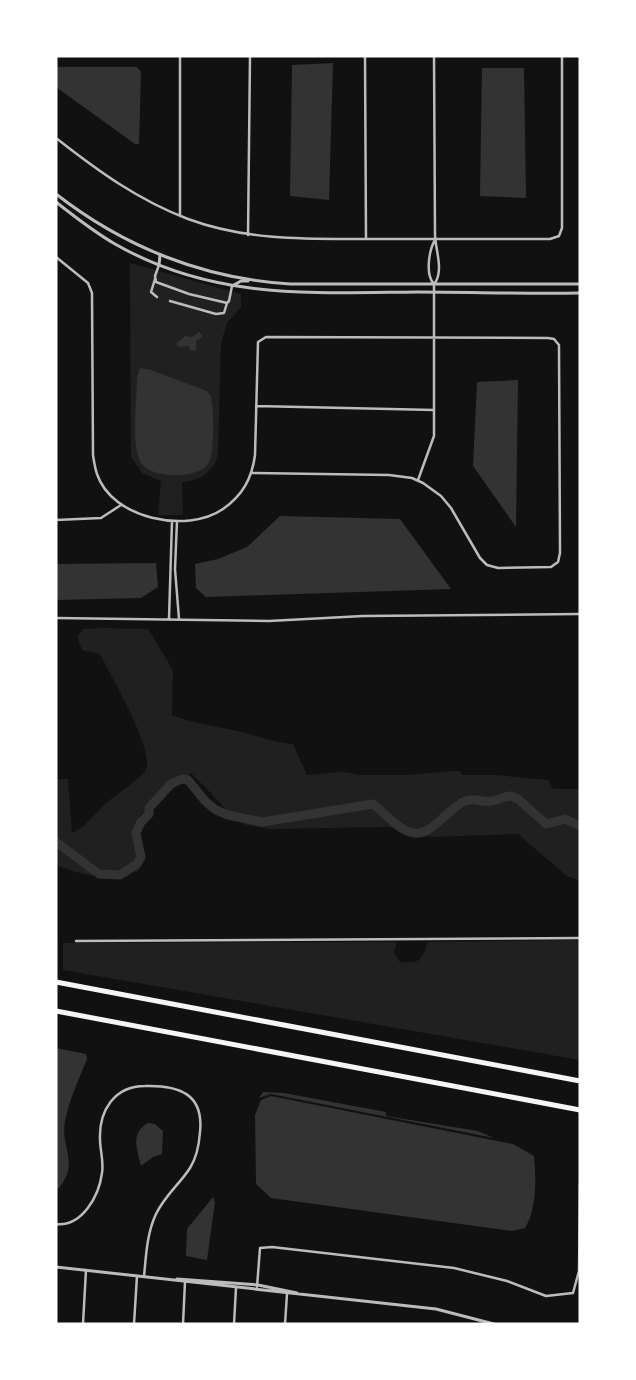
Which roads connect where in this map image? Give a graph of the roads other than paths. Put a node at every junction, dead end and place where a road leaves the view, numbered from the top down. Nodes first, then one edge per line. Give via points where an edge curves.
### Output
1 (180, 56) edge
2 (250, 56) edge
3 (365, 56) edge
4 (434, 56) edge
5 (562, 56) edge
6 (56, 138) edge
7 (56, 194) edge
8 (56, 202) edge
9 (180, 216) junction
10 (248, 235) junction
11 (366, 239) junction
12 (435, 239) junction
13 (160, 255) junction
14 (56, 257) edge
15 (159, 265) junction
16 (155, 279) junction
17 (254, 280) junction
18 (434, 284) junction
19 (580, 284) edge
20 (232, 286) junction
21 (434, 292) junction
22 (580, 293) edge
23 (157, 297) dead end
24 (170, 300) dead end
25 (227, 303) junction
26 (434, 338) junction
27 (256, 406) junction
28 (434, 410) junction
29 (253, 473) junction
30 (418, 480) junction
31 (121, 506) junction
32 (56, 520) edge
33 (172, 521) junction
34 (177, 521) junction
35 (580, 614) edge
36 (56, 618) edge
37 (168, 620) junction
38 (180, 620) junction
39 (580, 938) edge
40 (76, 941) dead end
41 (56, 982) edge
42 (56, 1011) edge
43 (580, 1080) edge
44 (580, 1110) edge
45 (580, 1183) edge
46 (56, 1224) edge
47 (56, 1268) edge
48 (86, 1270) junction
49 (138, 1276) junction
50 (144, 1277) junction
51 (168, 1279) junction
52 (185, 1282) junction
53 (258, 1285) junction
54 (236, 1288) junction
55 (257, 1290) junction
56 (287, 1294) junction
57 (302, 1294) junction
58 (83, 1324) edge
59 (134, 1324) edge
60 (184, 1324) edge
61 (234, 1324) edge
62 (285, 1324) edge
63 (494, 1324) edge

1 - 9 street
2 - 10 street
3 - 11 street
4 - 12 street
5 - 12 street via 562,228 559,236 550,239
6 - 9 street via 118,185
7 - 13 street via 107,230
8 - 15 street via 101,236
9 - 10 street
10 - 11 street via 287,239
11 - 12 street
12 - 18 street via 438,276
12 - 18 street via 430,248 430,277
13 - 15 street
13 - 17 street via 209,271
14 - 31 street via 88,283 92,293 93,455 97,475
15 - 16 street
15 - 20 street via 195,278
16 - 23 street via 151,292
16 - 25 street via 189,294
17 - 18 street via 290,284
17 - 20 street
18 - 19 street
18 - 21 street
20 - 21 street via 296,293
20 - 25 street
21 - 22 street
21 - 26 street
24 - 25 street via 216,314 224,313
26 - 27 street via 266,337 258,342
26 - 28 street
26 - 30 street via 548,338 558,341 558,562 551,568 487,565 446,502
27 - 28 street
27 - 29 street
28 - 30 street via 434,436
29 - 30 street via 389,474
29 - 34 street via 242,492 222,510 209,516
31 - 32 street via 101,518
31 - 33 street via 148,519
33 - 34 street
33 - 37 street
34 - 38 street via 175,569
35 - 38 street
36 - 37 street
37 - 38 street
39 - 40 street
41 - 43 highway
42 - 44 highway
45 - 53 street via 579,1271 572,1292 546,1296 492,1276 438,1265 272,1247 260,1248
46 - 50 street via 73,1222 87,1210 102,1174 102,1118 107,1104 120,1092 134,1086 148,1086 180,1091 193,1098 201,1111 198,1152 156,1215 148,1241
47 - 48 street
48 - 49 street
48 - 58 street
49 - 50 street
49 - 59 street
50 - 51 street
51 - 52 street
51 - 53 street
52 - 54 street
52 - 60 street
53 - 55 street
53 - 57 street
54 - 55 street
54 - 61 street
55 - 56 street
56 - 57 street
56 - 62 street
57 - 63 street via 436,1309

